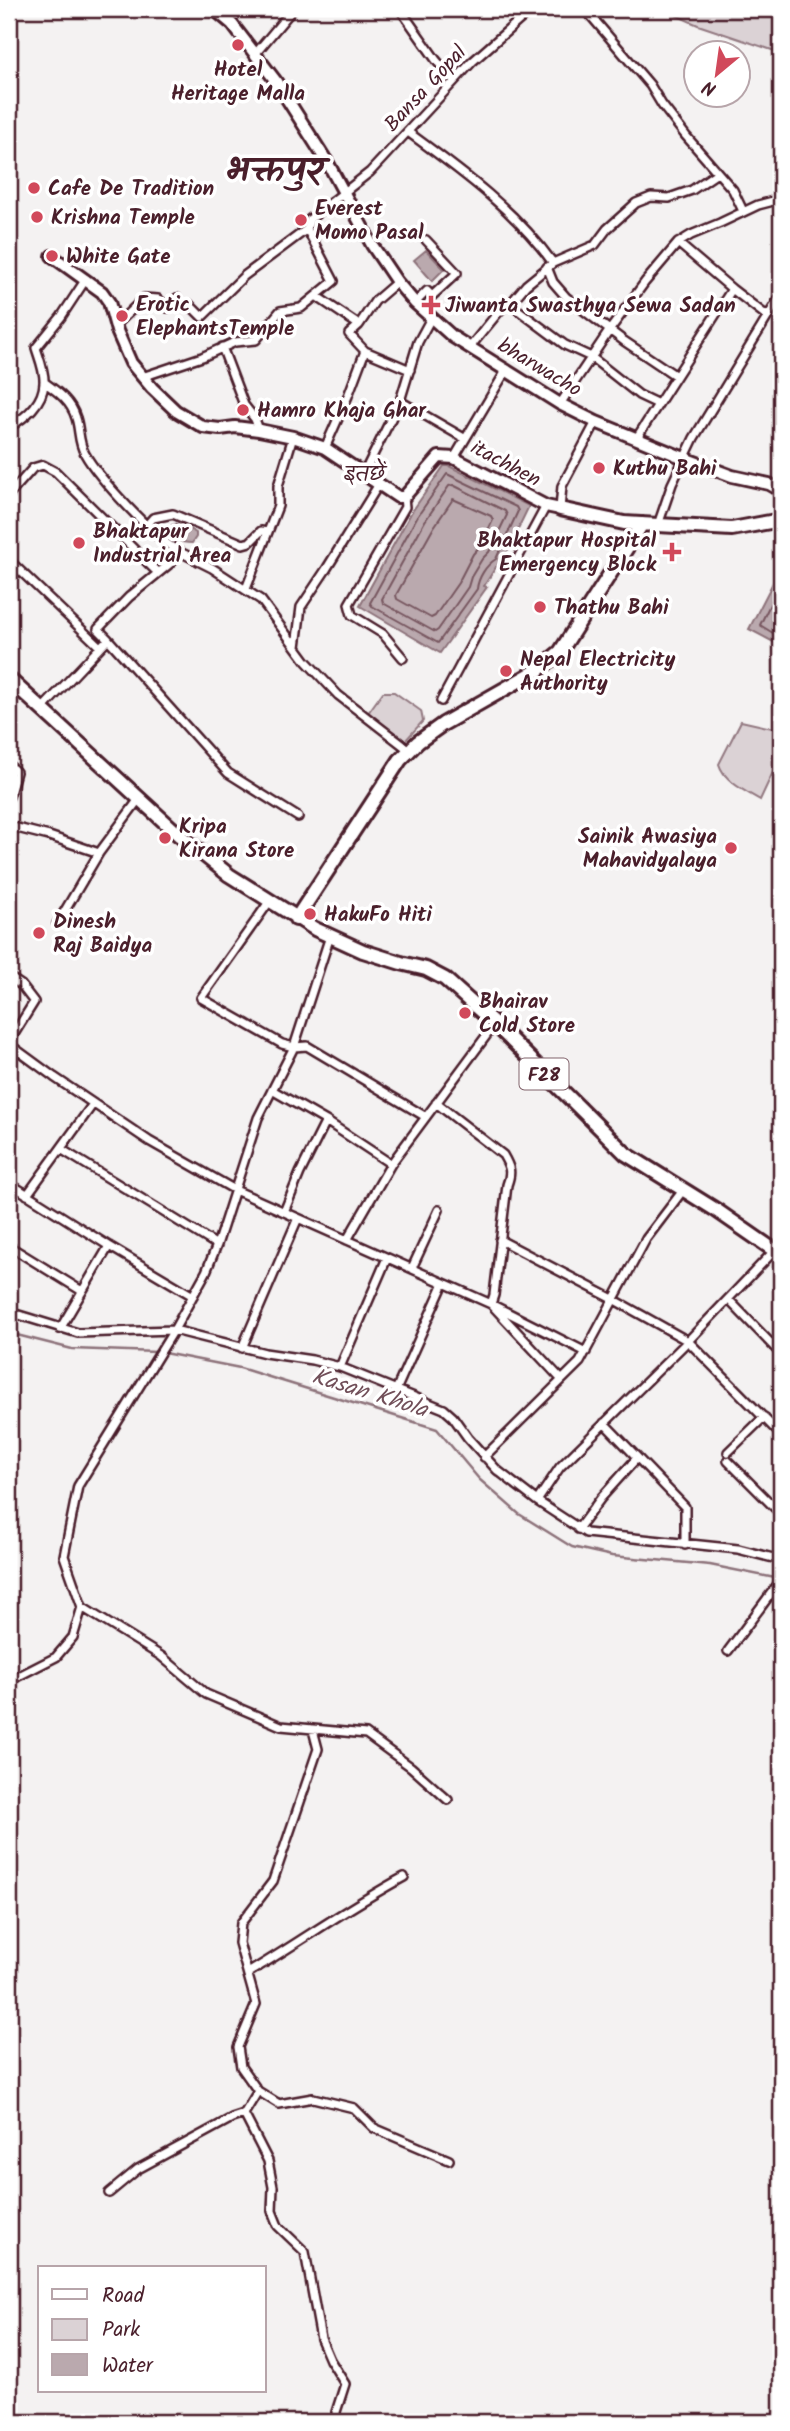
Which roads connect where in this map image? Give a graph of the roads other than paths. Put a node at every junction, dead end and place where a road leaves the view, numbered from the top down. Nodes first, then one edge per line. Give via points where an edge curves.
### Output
1 (214, 9) edge
2 (293, 9) edge
3 (400, 9) edge
4 (585, 9) edge
5 (528, 10) edge
6 (256, 53) junction
7 (454, 81) junction
8 (408, 132) junction
9 (717, 173) junction
10 (344, 191) junction
11 (781, 198) edge
12 (743, 211) junction
13 (307, 229) junction
14 (426, 240) dead end
15 (678, 243) junction
16 (52, 256) dead end
17 (550, 265) junction
18 (86, 279) junction
19 (397, 282) junction
20 (732, 289) junction
21 (781, 295) edge
22 (316, 296) junction
23 (177, 298) dead end
24 (415, 303) junction
25 (188, 304) dead end
26 (510, 304) junction
27 (767, 316) junction
28 (431, 318) junction
29 (117, 324) junction
30 (359, 325) junction
31 (609, 331) junction
32 (222, 347) junction
33 (470, 347) junction
34 (365, 351) junction
35 (591, 357) junction
36 (507, 369) junction
37 (410, 370) junction
38 (676, 376) junction
39 (142, 377) junction
40 (44, 382) junction
41 (400, 401) junction
42 (561, 404) junction
43 (658, 404) junction
44 (596, 422) junction
45 (9, 427) edge
46 (259, 430) junction
47 (293, 437) junction
48 (464, 438) junction
49 (636, 439) junction
50 (325, 448) junction
51 (454, 458) junction
52 (684, 458) junction
53 (364, 473) junction
54 (379, 484) junction
55 (781, 491) edge
56 (9, 495) edge
57 (404, 497) junction
58 (546, 506) junction
59 (560, 509) junction
60 (781, 520) edge
61 (642, 524) junction
62 (147, 525) junction
63 (658, 525) junction
64 (268, 532) junction
65 (178, 551) junction
66 (9, 560) edge
67 (158, 573) junction
68 (246, 589) junction
69 (108, 639) junction
70 (100, 647) junction
71 (296, 647) junction
72 (403, 658) dead end
73 (9, 679) edge
74 (441, 701) dead end
75 (42, 709) junction
76 (409, 750) junction
77 (9, 765) edge
78 (9, 797) edge
79 (139, 799) junction
80 (298, 817) dead end
81 (9, 826) edge
82 (99, 853) junction
83 (269, 902) junction
84 (296, 919) junction
85 (57, 924) dead end
86 (330, 936) junction
87 (9, 977) edge
88 (495, 1024) junction
89 (9, 1043) edge
90 (294, 1047) junction
91 (272, 1090) junction
92 (436, 1103) junction
93 (93, 1104) junction
94 (426, 1117) junction
95 (326, 1121) junction
96 (61, 1149) junction
97 (391, 1164) junction
98 (9, 1182) edge
99 (684, 1189) junction
100 (235, 1190) junction
101 (27, 1195) junction
102 (439, 1210) dead end
103 (284, 1212) junction
104 (298, 1219) junction
105 (347, 1240) junction
106 (500, 1240) junction
107 (217, 1245) junction
108 (9, 1246) edge
109 (109, 1246) junction
110 (778, 1252) edge
111 (387, 1258) junction
112 (412, 1268) junction
113 (444, 1283) junction
114 (82, 1291) junction
115 (193, 1296) junction
116 (613, 1298) junction
117 (728, 1299) junction
118 (491, 1304) junction
119 (9, 1312) edge
120 (60, 1329) junction
121 (174, 1330) junction
122 (688, 1341) junction
123 (242, 1348) junction
124 (586, 1352) junction
125 (781, 1354) edge
126 (340, 1367) junction
127 (561, 1379) junction
128 (396, 1390) junction
129 (764, 1417) junction
130 (604, 1423) junction
131 (781, 1435) edge
132 (484, 1457) junction
133 (637, 1458) junction
134 (537, 1501) junction
135 (781, 1514) edge
136 (578, 1529) junction
137 (685, 1545) junction
138 (781, 1560) edge
139 (781, 1576) edge
140 (82, 1607) junction
141 (728, 1651) dead end
142 (9, 1681) edge
143 (313, 1730) junction
144 (448, 1800) dead end
145 (404, 1877) dead end
146 (247, 1973) junction
147 (258, 2091) junction
148 (244, 2114) junction
149 (449, 2160) dead end
150 (109, 2193) dead end
151 (337, 2422) edge

1 - 6 main road, bharwacho
2 - 6 street
3 - 7 street
4 - 9 street
5 - 7 street, Bansa Gopal
6 - 10 main road, bharwacho
7 - 8 street, Bansa Gopal
8 - 10 street, Bansa Gopal via 370,172
8 - 17 street via 502,205 532,235
9 - 12 street via 733,190
9 - 17 street via 692,190 636,203 595,244
10 - 13 street, Bansa Gopal via 310,219
10 - 19 main road, bharwacho
11 - 12 street
12 - 15 street
13 - 22 street via 334,281
13 - 25 street, Bansa Gopal via 244,276 202,317
14 - 24 street via 457,273 432,296 428,291
15 - 20 street
15 - 31 street
16 - 18 main road
17 - 26 street
17 - 31 street via 553,282 566,297
18 - 29 main road via 109,302
18 - 40 street via 36,348
19 - 24 main road, bharwacho
19 - 30 street via 375,301
20 - 27 street
20 - 38 street
21 - 27 street
22 - 30 street
22 - 32 street via 301,308 280,312 256,340
23 - 29 street via 168,308 158,299 144,298
24 - 28 main road, bharwacho
26 - 33 street via 506,303
26 - 35 street via 565,345
27 - 52 street
28 - 33 main road, bharwacho
28 - 37 street
29 - 39 main road via 125,351
30 - 34 street via 349,334
31 - 35 street
31 - 38 street
32 - 39 street
32 - 46 street via 234,383
33 - 36 main road, bharwacho
34 - 37 street
34 - 50 street
35 - 42 street
35 - 43 street via 639,395
36 - 42 main road, bharwacho
36 - 48 street
37 - 41 street
38 - 43 street
39 - 46 main road via 176,411 203,427
40 - 45 street via 37,404
40 - 62 street via 70,406 83,452 93,466
41 - 48 street
41 - 53 street
42 - 44 main road, bharwacho
43 - 49 street
44 - 49 main road, bharwacho
44 - 59 street via 562,486
46 - 47 main road
47 - 50 main road
47 - 64 street
48 - 51 street
49 - 52 main road, bharwacho
50 - 53 main road
51 - 57 main road, itachhen via 439,457
51 - 58 main road, itachhen
52 - 55 main road, bharwacho
52 - 63 street
53 - 54 main road
54 - 57 main road
54 - 71 street via 301,607
56 - 67 street via 33,468 43,464
57 - 72 street via 405,507 349,604 352,615 383,634
58 - 59 main road, itachhen
58 - 74 street
59 - 61 main road
60 - 63 main road via 733,529
61 - 63 main road
61 - 76 main road via 560,652
62 - 64 street via 153,518 173,514 243,544 261,531
62 - 65 street
64 - 68 street
65 - 67 street
65 - 68 street
66 - 70 street
67 - 69 street via 98,629
68 - 71 street via 267,607
69 - 70 street
69 - 80 street via 228,773
70 - 75 street
71 - 76 street via 338,695
73 - 75 main road, F28
75 - 79 main road, F28
76 - 84 main road
77 - 78 street via 16,772
79 - 82 street
79 - 83 main road, F28 via 206,858
81 - 82 street
82 - 85 street
83 - 84 main road, F28
83 - 90 street via 201,999
84 - 86 main road, F28
86 - 88 main road, F28 via 438,974
86 - 90 street
87 - 89 street via 22,985 34,1002
88 - 92 street
88 - 99 main road, F28 via 626,1154
89 - 93 street
90 - 91 street
90 - 94 street via 307,1046
91 - 95 street
91 - 100 street
92 - 94 street
92 - 106 street via 503,1155 510,1167
93 - 96 street
93 - 100 street
94 - 97 street
95 - 97 street
95 - 103 street
96 - 101 street
96 - 107 street
97 - 105 street
98 - 101 street
99 - 110 main road, F28
99 - 116 street via 646,1239
100 - 103 street
100 - 107 street
101 - 109 street
102 - 112 street
103 - 104 street
104 - 105 street
104 - 123 street
105 - 111 street
106 - 116 street
106 - 118 street
107 - 115 street
108 - 114 street
109 - 114 street
109 - 115 street
110 - 117 street
111 - 112 street
111 - 126 street
112 - 113 street
113 - 118 street
113 - 128 street
114 - 120 street
115 - 121 street
116 - 122 street
116 - 124 street
117 - 122 street
117 - 125 street
118 - 124 street
118 - 127 street
119 - 120 street
120 - 121 street via 101,1334
121 - 123 street
121 - 140 street via 78,1486 64,1556
122 - 129 street
122 - 130 street
123 - 126 street
124 - 127 street
126 - 128 street
127 - 132 street
128 - 132 street via 444,1409
129 - 131 street
129 - 135 street via 728,1456
130 - 133 street
130 - 134 street via 560,1467
132 - 134 street
133 - 136 street
133 - 137 street via 685,1507
134 - 136 street
136 - 137 street
137 - 138 street via 738,1549
139 - 141 street
140 - 142 street via 73,1637 55,1657
140 - 143 street via 161,1656 206,1694 281,1726
143 - 144 street via 366,1734
143 - 146 street via 318,1749 273,1881 241,1923 239,1943
145 - 146 street
146 - 147 street via 256,2004 237,2047 241,2067
147 - 148 street
147 - 149 street via 279,2104 313,2098 354,2108 374,2128
148 - 150 street via 138,2169
148 - 151 street via 268,2161 272,2211 278,2226 305,2252 321,2339 345,2384

